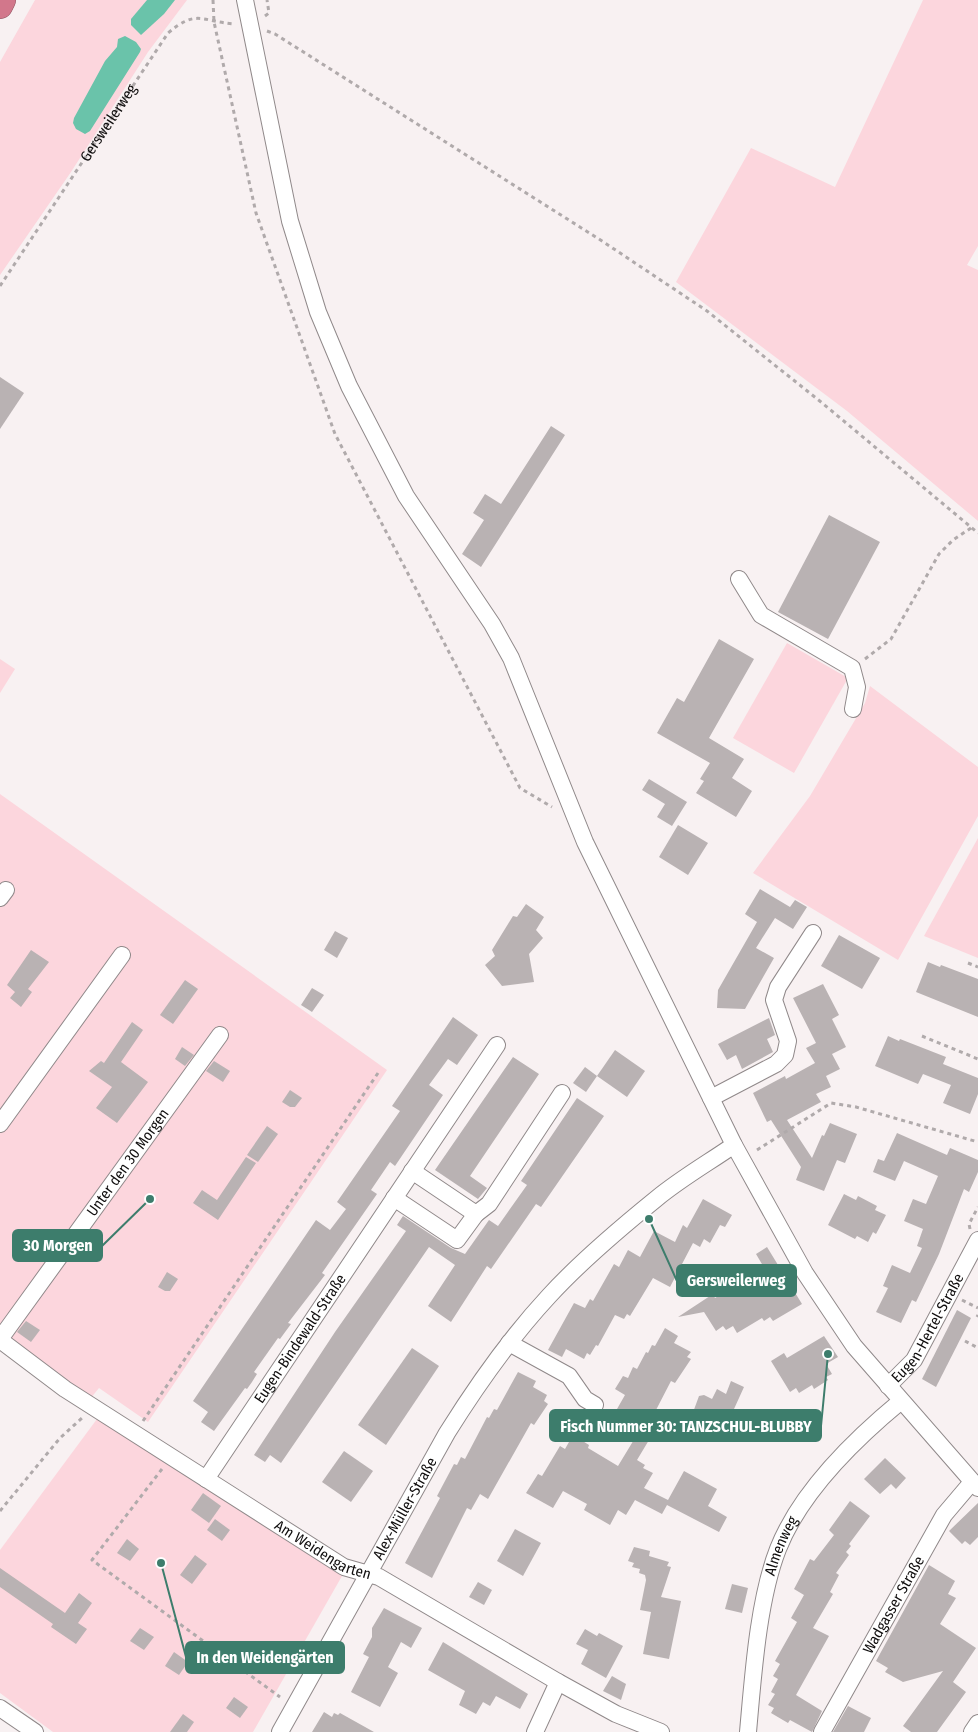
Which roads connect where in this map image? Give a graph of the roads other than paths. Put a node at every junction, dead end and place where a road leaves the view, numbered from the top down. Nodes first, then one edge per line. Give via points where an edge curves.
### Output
1 (3, 0) edge
2 (245, 0) edge
3 (0, 6) edge
4 (739, 579) dead end
5 (853, 709) dead end
6 (813, 933) dead end
7 (122, 955) dead end
8 (220, 1035) dead end
9 (497, 1045) dead end
10 (562, 1093) dead end
11 (712, 1098) junction
12 (0, 1124) edge
13 (734, 1145) junction
14 (412, 1171) junction
15 (394, 1198) junction
16 (476, 1214) junction
17 (974, 1236) edge
18 (0, 1340) edge
19 (509, 1343) junction
20 (888, 1386) junction
21 (901, 1401) junction
22 (595, 1405) dead end
23 (206, 1479) junction
24 (975, 1485) edge
25 (368, 1576) junction
26 (558, 1682) junction
27 (0, 1708) edge
28 (978, 1723) edge
29 (35, 1732) edge
30 (280, 1732) edge
31 (535, 1732) edge
32 (661, 1732) edge
33 (748, 1732) edge
34 (822, 1732) edge
35 (972, 1732) edge

1 - 3 highway
2 - 11 street via 290,220 318,312 349,386 406,496 492,624 511,658 574,816
4 - 5 street via 761,615 852,668 857,687
6 - 11 street via 778,987 774,1000 788,1041 786,1055 776,1064
7 - 12 street
8 - 18 street, Unter den 30 Morgen
9 - 14 street, Eugen-Bindewald-Straße
10 - 16 street via 489,1204
11 - 13 street
13 - 19 street, Alex-Müller-Straße via 657,1198 594,1253 549,1295
13 - 20 street via 819,1296 854,1346
14 - 15 street, Eugen-Bindewald-Straße
14 - 16 street
15 - 16 street via 457,1240
15 - 23 street, Eugen-Bindewald-Straße
17 - 20 street, Eugen-Hertel-Straße via 914,1360
18 - 23 street, Am Weidengarten via 93,1407
19 - 22 street via 569,1376 585,1400
19 - 25 street, Alex-Müller-Straße via 446,1433
20 - 21 street
21 - 24 street
21 - 33 street, Almenweg via 854,1443 819,1484 778,1548 763,1605
23 - 25 street, Am Weidengarten via 344,1567
24 - 34 street, Wadgasser Straße via 944,1515
25 - 26 street, Am Weidengarten via 379,1577
25 - 30 street, Alex-Müller-Straße
26 - 31 street
26 - 32 street, Am Weidengarten via 616,1714
27 - 29 street
28 - 35 street

